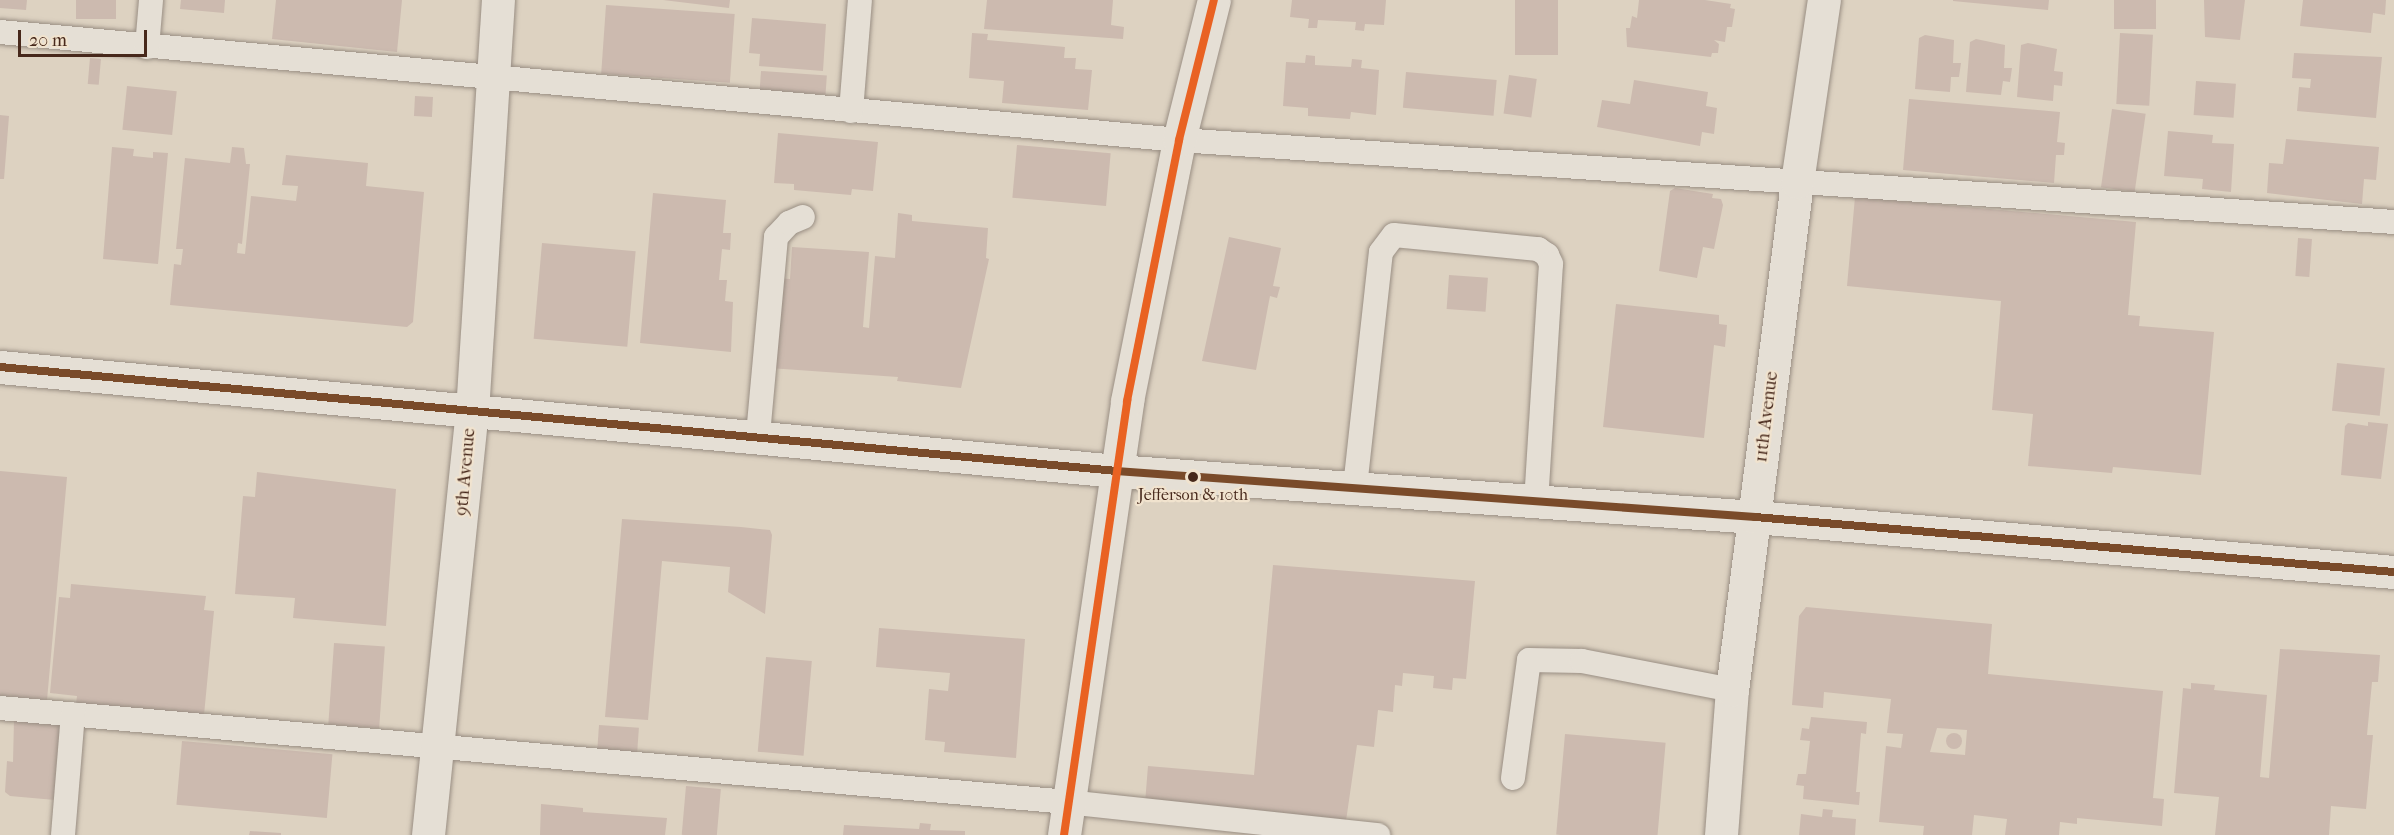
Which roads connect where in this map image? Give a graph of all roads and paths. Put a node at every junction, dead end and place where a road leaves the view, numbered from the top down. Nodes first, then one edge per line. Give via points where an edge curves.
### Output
1 (151, 0) edge
2 (498, 0) edge
3 (860, 0) edge
4 (1214, 0) edge
5 (1824, 0) edge
6 (0, 32) edge
7 (147, 46) junction
8 (492, 80) junction
9 (851, 111) junction
10 (1179, 140) junction
11 (1797, 182) junction
12 (803, 217) dead end
13 (2394, 222) edge
14 (0, 367) edge
15 (472, 412) junction
16 (758, 435) junction
17 (1116, 471) junction
18 (1355, 487) junction
19 (1536, 500) junction
20 (1755, 517) junction
21 (2394, 572) edge
22 (1732, 690) junction
23 (0, 708) edge
24 (73, 714) junction
25 (436, 746) junction
26 (1513, 778) dead end
27 (1067, 802) junction
28 (63, 835) edge
29 (428, 835) edge
30 (1064, 835) edge
31 (1378, 835) edge
32 (1721, 835) edge

1 - 7 lane
2 - 8 street, 9th Avenue
3 - 9 lane
4 - 10 street
5 - 11 street, 11th Avenue
6 - 7 lane
7 - 8 lane
8 - 9 lane
8 - 15 street, 9th Avenue
9 - 10 lane
10 - 11 lane
10 - 17 street
11 - 13 lane
11 - 20 street, 11th Avenue
12 - 16 lane via 789,223 776,237
14 - 15 street
15 - 16 street
15 - 25 street, 9th Avenue
16 - 17 street
17 - 18 street
17 - 27 street
18 - 19 street
18 - 19 lane via 1381,252 1394,235 1538,249 1547,255 1551,264
19 - 20 street
20 - 21 street
20 - 22 street, 11th Avenue
22 - 26 lane via 1582,661 1529,660
22 - 32 street, 11th Avenue
23 - 24 lane
24 - 25 lane
24 - 28 lane
25 - 27 lane
25 - 29 street, 9th Avenue
27 - 30 street
27 - 31 lane

